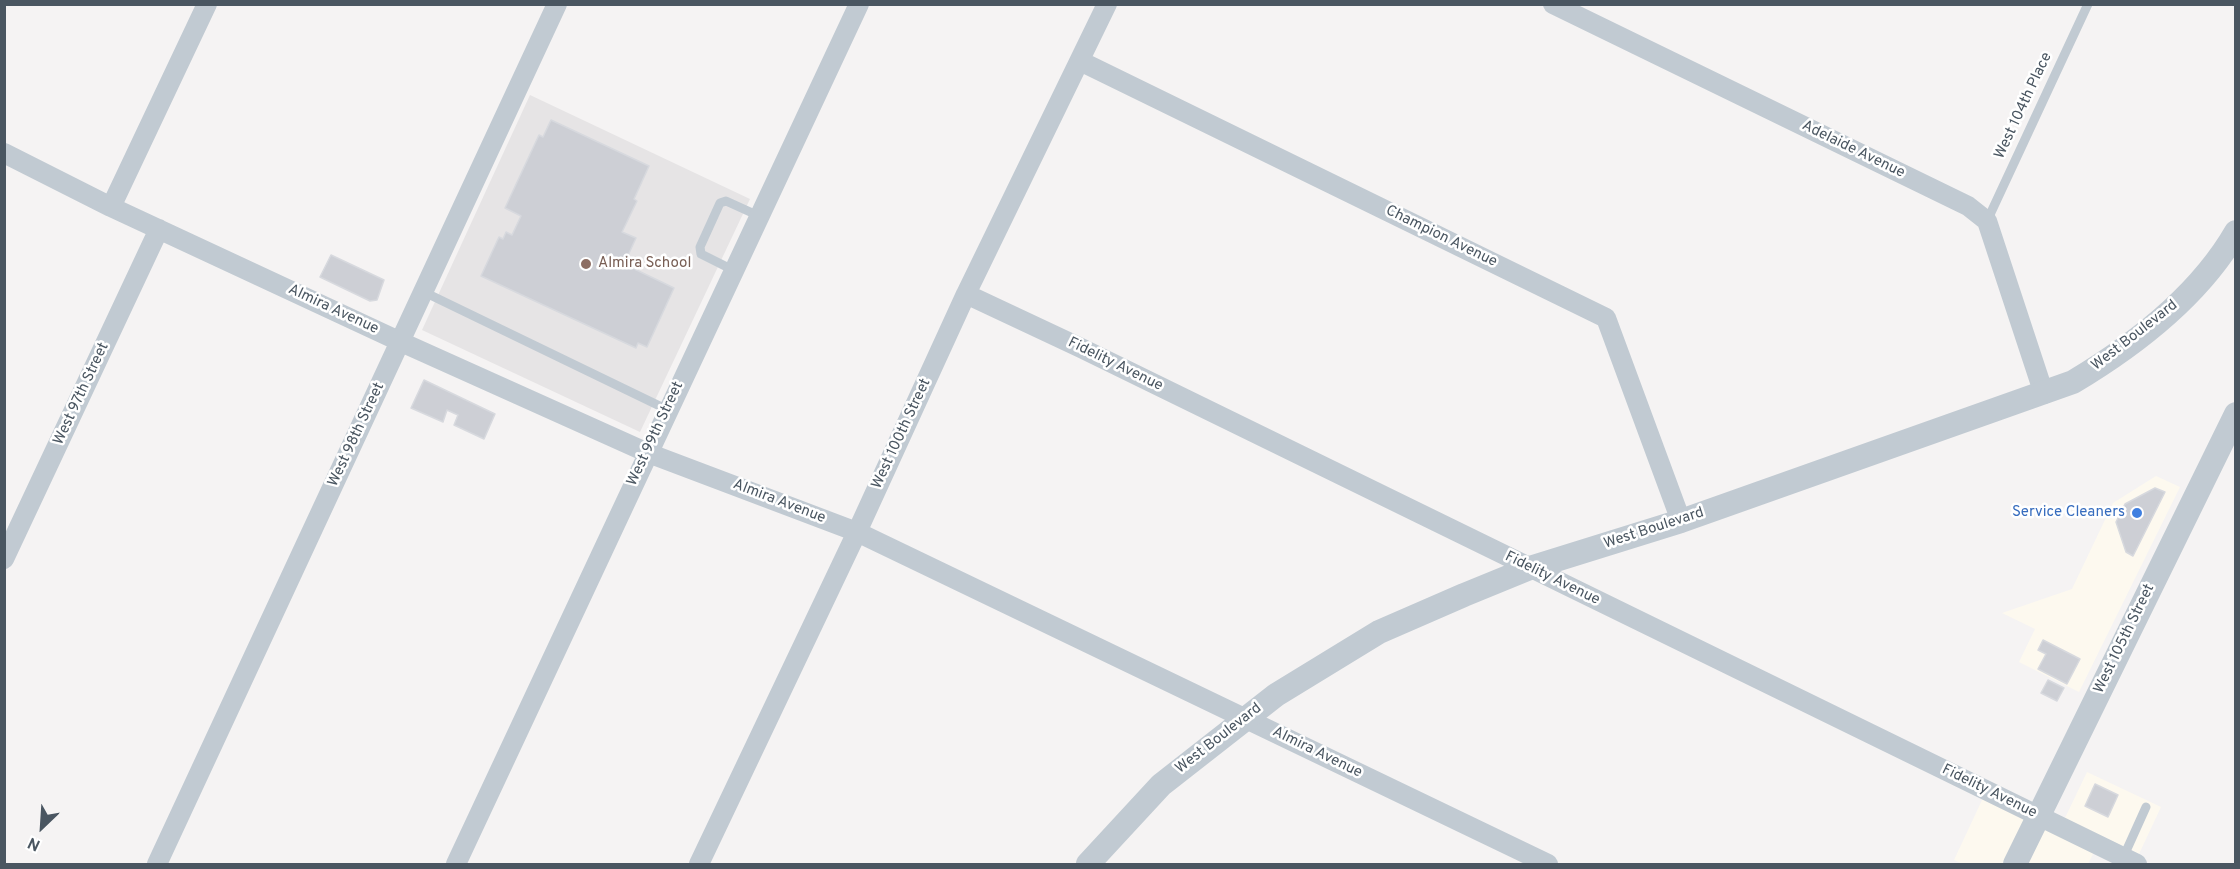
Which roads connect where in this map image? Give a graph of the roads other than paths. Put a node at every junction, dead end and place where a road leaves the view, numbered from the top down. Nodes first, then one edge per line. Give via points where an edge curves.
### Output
1 (207, 4) edge
2 (557, 4) edge
3 (859, 4) edge
4 (1107, 4) edge
5 (1553, 4) edge
6 (2088, 4) edge
7 (1080, 61) junction
8 (4, 153) edge
9 (111, 207) junction
10 (759, 216) junction
11 (1987, 221) junction
12 (159, 229) junction
13 (2235, 232) edge
14 (733, 270) junction
15 (424, 292) junction
16 (966, 294) junction
17 (401, 342) junction
18 (2044, 394) junction
19 (668, 410) junction
20 (2235, 414) edge
21 (648, 453) junction
22 (1681, 521) junction
23 (857, 532) junction
24 (4, 560) edge
25 (1530, 568) junction
26 (1246, 718) junction
27 (2146, 807) dead end
28 (2038, 816) junction
29 (2130, 861) edge
30 (157, 864) edge
31 (456, 864) edge
32 (699, 864) edge
33 (1088, 864) edge
34 (1548, 864) edge
35 (2015, 864) edge

1 - 9 street
2 - 15 street, West 98th Street
3 - 10 street, West 99th Street
4 - 7 street, West 100th Street
5 - 11 street, Adelaide Avenue via 1968,206
6 - 11 lane, West 104th Place
7 - 16 street, West 100th Street
7 - 22 street, Champion Avenue via 1606,318
8 - 9 street, Almira Avenue
9 - 12 street, Almira Avenue
10 - 14 street, West 99th Street
10 - 14 lane via 726,201 720,203 700,247 702,254
11 - 18 street
12 - 17 street, Almira Avenue
12 - 24 street, West 97th Street
13 - 18 street, West Boulevard via 2208,272 2169,311 2109,360
14 - 19 street, West 99th Street
15 - 17 street, West 98th Street
15 - 19 lane
16 - 23 street, West 100th Street
16 - 25 street, Fidelity Avenue
17 - 21 street, Almira Avenue
17 - 30 street, West 98th Street
18 - 22 street, West Boulevard
19 - 21 street, West 99th Street
20 - 28 street, West 105th Street
21 - 23 street, Almira Avenue
21 - 31 street, West 99th Street
22 - 25 street, West Boulevard
23 - 26 street, Almira Avenue
23 - 32 street, West 100th Street
25 - 26 street, West Boulevard via 1379,632
25 - 28 street, Fidelity Avenue
26 - 33 street, West Boulevard via 1161,785
26 - 34 street, Almira Avenue
27 - 29 lane
28 - 29 street, Fidelity Avenue
28 - 35 street, West 105th Street

